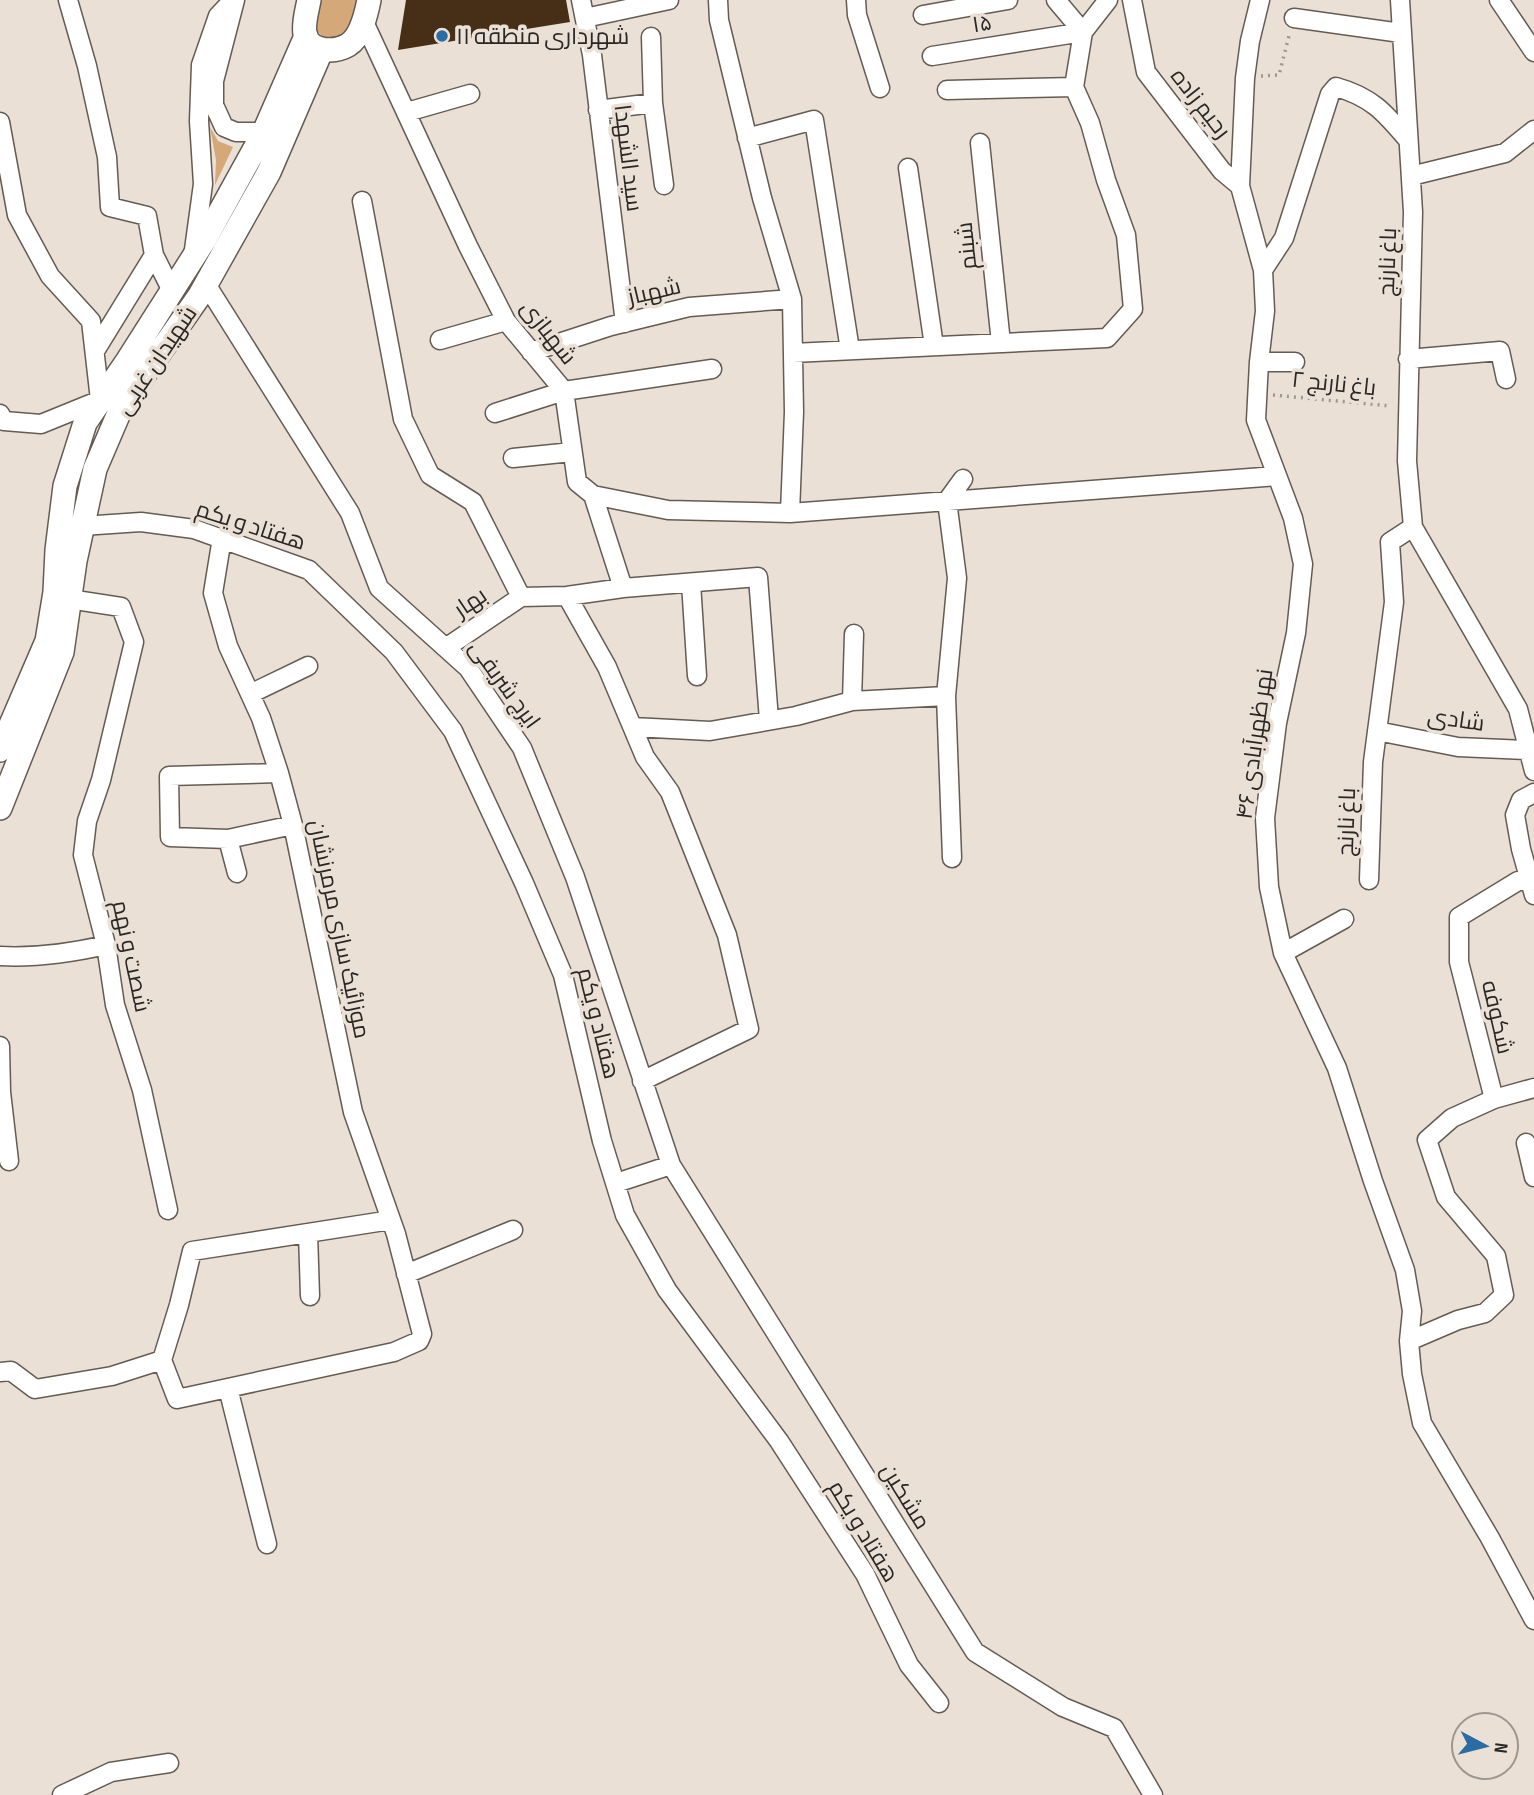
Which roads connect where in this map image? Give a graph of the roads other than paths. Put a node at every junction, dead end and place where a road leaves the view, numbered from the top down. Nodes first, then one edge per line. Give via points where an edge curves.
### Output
1 (68, 0) edge
2 (234, 0) edge
3 (309, 0) edge
4 (669, 0) edge
5 (718, 0) edge
6 (856, 0) edge
7 (1008, 0) edge
8 (1056, 0) edge
9 (1108, 0) edge
10 (1132, 0) edge
11 (1260, 0) edge
12 (1400, 0) edge
13 (1500, 0) edge
14 (583, 9) edge
15 (366, 11) edge
16 (923, 15) dead end
17 (1294, 19) road end
18 (1083, 32) junction
19 (1401, 33) junction
20 (651, 37) dead end
21 (314, 43) junction
22 (1534, 52) edge
23 (932, 56) dead end
24 (1074, 87) junction
25 (880, 88) dead end
26 (947, 90) dead end
27 (470, 94) dead end
28 (653, 103) junction
29 (598, 110) junction
30 (407, 113) junction
31 (0, 122) edge
32 (1534, 130) edge
33 (264, 132) junction
34 (747, 138) junction
35 (1408, 139) junction
36 (980, 144) dead end
37 (908, 168) dead end
38 (1411, 176) junction
39 (664, 185) dead end
40 (1240, 186) junction
41 (362, 201) dead end
42 (154, 255) junction
43 (192, 260) junction
44 (1263, 270) junction
45 (206, 284) junction
46 (172, 291) junction
47 (792, 299) junction
48 (506, 321) junction
49 (625, 323) junction
50 (440, 340) dead end
51 (1001, 343) junction
52 (934, 346) junction
53 (850, 350) junction
54 (95, 351) junction
55 (531, 352) junction
56 (793, 353) junction
57 (1408, 359) junction
58 (1259, 362) junction
59 (1294, 362) dead end
60 (712, 369) dead end
61 (1506, 379) dead end
62 (564, 391) junction
63 (100, 400) junction
64 (495, 413) dead end
65 (0, 414) edge
66 (572, 452) junction
67 (513, 458) dead end
68 (1277, 476) junction
69 (963, 479) dead end
70 (593, 495) junction
71 (947, 500) junction
72 (790, 513) junction
73 (82, 526) junction
74 (1413, 527) junction
75 (222, 538) junction
76 (691, 583) junction
77 (623, 588) junction
78 (567, 596) junction
79 (521, 597) junction
80 (69, 599) junction
81 (854, 634) dead end
82 (447, 647) junction
83 (308, 667) dead end
84 (697, 676) dead end
85 (250, 694) junction
86 (947, 696) junction
87 (852, 701) junction
88 (1526, 709) edge
89 (769, 720) junction
90 (632, 727) junction
91 (1377, 731) junction
92 (0, 750) edge
93 (1528, 750) junction
94 (1534, 771) edge
95 (279, 773) junction
96 (1534, 793) edge
97 (0, 808) edge
98 (293, 825) junction
99 (228, 839) junction
100 (952, 858) dead end
101 (237, 873) dead end
102 (1369, 880) dead end
103 (1532, 888) edge
104 (1344, 919) dead end
105 (106, 945) junction
106 (1283, 953) junction
107 (0, 957) edge
108 (0, 1046) edge
109 (642, 1081) junction
110 (1534, 1088) edge
111 (1494, 1100) junction
112 (1526, 1143) dead end
113 (9, 1161) dead end
114 (671, 1165) junction
115 (1534, 1177) edge
116 (615, 1183) junction
117 (168, 1210) dead end
118 (391, 1220) junction
119 (513, 1230) dead end
120 (307, 1233) junction
121 (406, 1274) junction
122 (310, 1296) dead end
123 (1409, 1341) junction
124 (162, 1360) junction
125 (0, 1372) edge
126 (228, 1388) junction
127 (267, 1544) dead end
128 (1534, 1620) edge
129 (939, 1703) dead end
130 (169, 1763) dead end
131 (62, 1795) edge
132 (1153, 1795) edge

1 - 42 street via 107,157 110,207 147,216
2 - 33 street via 214,82 214,105 224,127
2 - 43 street via 218,16 201,65 203,184
3 - 21 main road via 305,18
4 - 14 street
5 - 34 street
6 - 25 street
7 - 16 street
8 - 18 street
9 - 18 street
10 - 40 street, رحیم زاده via 1146,72 1222,171
11 - 40 street, نهر ظهرآبادی ۴۶ via 1245,78
12 - 19 street, باغ نارنج
13 - 22 street
14 - 29 street, سید الشهدا
15 - 21 main road via 349,44 329,51
15 - 30 street, شهبازی
17 - 19 street
18 - 23 street, ۱۵
18 - 24 street
19 - 35 street, باغ نارنج
20 - 28 street
21 - 33 main road, شهیدان غربی
21 - 45 main road, شهیدان غربی via 269,172
24 - 26 street
24 - 51 street via 1126,235 1133,309 1107,338
27 - 30 street
28 - 29 street
28 - 39 street
29 - 49 street, سید الشهدا
30 - 48 street, شهبازی
31 - 54 street via 17,215 50,276 92,321
32 - 38 street via 1505,153
33 - 43 main road, شهیدان غربی
34 - 47 street
34 - 53 street via 814,120
35 - 38 street, باغ نارنج
35 - 44 street via 1358,93 1336,87 1284,238
36 - 51 street, شبنم
37 - 52 street
38 - 57 street, باغ نارنج
40 - 44 street, نهر ظهرآبادی ۴۶
41 - 79 street via 403,419 430,475 473,502
42 - 46 street
42 - 54 street
43 - 46 main road, شهیدان غربی
44 - 58 street, نهر ظهرآبادی ۴۶ via 1265,312
45 - 73 main road, شهیدان غربی via 122,406 95,469
45 - 82 street, ایرج شریفی via 350,513 379,588
46 - 63 main road, شهیدان غربی
47 - 49 street, شهباز via 689,307
47 - 56 street
48 - 50 street
48 - 55 street, شهبازی
49 - 55 street, شهباز
51 - 52 street
52 - 53 street
53 - 56 street
54 - 63 street
55 - 62 street, شهبازی
56 - 72 street
57 - 61 street via 1500,351
57 - 74 street, باغ نارنج via 1407,461
58 - 59 street
58 - 68 street, نهر ظهرآبادی ۴۶ via 1256,420
60 - 62 street
62 - 64 street
62 - 66 street, شهبازی
63 - 65 street via 41,424 4,421
63 - 92 main road, شهیدان غربی via 85,423 65,486 47,641
66 - 67 street
66 - 70 street, شهبازی via 577,482
68 - 71 street
68 - 106 street, نهر ظهرآبادی ۴۶ via 1303,564 1265,818 1269,887
69 - 71 street
70 - 72 street via 668,510
70 - 77 street, شهبازی
71 - 72 street
71 - 86 street via 957,578
73 - 75 street, هفتاد و یکم via 141,522 194,528
73 - 80 main road, شهیدان غربی
74 - 88 street, باغ نارنج
74 - 91 street, باغ نارنج via 1390,542 1394,602
75 - 85 street, موزائیک سازی مرمرنشان via 213,593 228,646
75 - 116 street, هفتاد و یکم via 309,570 394,652 453,731 563,975
76 - 77 street
76 - 84 street
76 - 89 street via 758,577
77 - 78 street
78 - 79 street
78 - 90 street via 607,667
79 - 82 street, بهار
80 - 97 main road, شهیدان غربی via 62,652
80 - 105 street, شصت و نهم via 121,607 134,642 87,821 83,855
81 - 87 street
82 - 109 street, ایرج شریفی via 468,668 522,748 575,877
83 - 85 street
85 - 95 street, موزائیک سازی مرمرنشان
86 - 87 street
86 - 100 street
87 - 89 street
88 - 93 street, باغ نارنج
89 - 90 street via 710,731
90 - 109 street via 645,757 670,792 727,935 749,1029
91 - 93 street, شادی via 1458,747
91 - 102 street, باغ نارنج
93 - 94 street, باغ نارنج
95 - 98 street, موزائیک سازی مرمرنشان
95 - 99 street via 169,776 170,837
96 - 103 street via 1521,800 1515,815
98 - 99 street
98 - 118 street, موزائیک سازی مرمرنشان via 353,1112
99 - 101 street
103 - 111 street, شکوفه via 1518,881 1459,917 1459,962
104 - 106 street
105 - 107 street via 76,952
105 - 117 street, شصت و نهم via 115,1005 142,1090
106 - 123 street, نهر ظهرآبادی ۴۶ via 1337,1068 1405,1270 1412,1311
108 - 113 street
109 - 114 street, ایرج شریفی
110 - 111 street
111 - 123 street via 1452,1118 1427,1140 1446,1197 1496,1256 1504,1295 1485,1313
112 - 115 street
114 - 116 street
114 - 132 street, مشکین via 975,1652 1063,1707 1114,1728
116 - 129 street, هفتاد و یکم via 625,1215 667,1290 779,1441 865,1574 909,1665
118 - 120 street
118 - 121 street, موزائیک سازی مرمرنشان
119 - 121 street
120 - 122 street
120 - 124 street via 192,1251
121 - 126 street, موزائیک سازی مرمرنشان via 422,1334 419,1341 394,1352
123 - 128 street, نهر ظهرآبادی ۴۶ via 1422,1423
124 - 125 street via 112,1376 36,1389 10,1371
124 - 126 street via 177,1399
126 - 127 street
130 - 131 street via 111,1772

